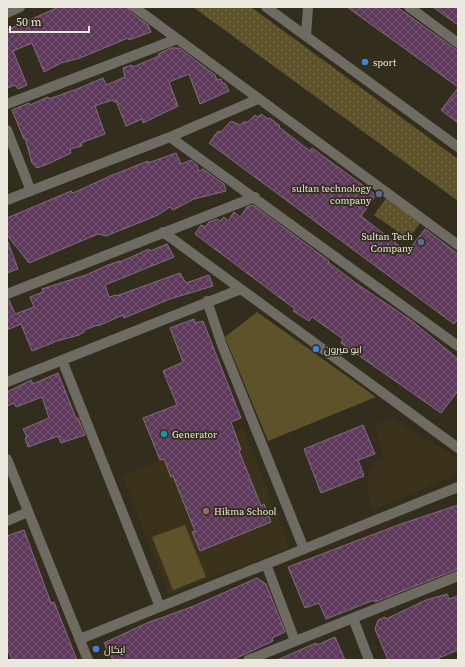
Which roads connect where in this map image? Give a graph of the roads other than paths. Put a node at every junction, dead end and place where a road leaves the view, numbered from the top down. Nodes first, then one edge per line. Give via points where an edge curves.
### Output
1 (20, 7) edge
2 (134, 7) edge
3 (266, 7) edge
4 (308, 7) edge
5 (409, 7) edge
6 (8, 12) edge
7 (306, 36) junction
8 (177, 39) junction
9 (458, 43) edge
10 (258, 99) junction
11 (7, 104) edge
12 (7, 130) edge
13 (170, 137) junction
14 (458, 147) edge
15 (31, 191) junction
16 (255, 197) junction
17 (7, 200) edge
18 (163, 232) junction
19 (458, 245) edge
20 (241, 289) junction
21 (7, 294) edge
22 (207, 301) junction
23 (456, 342) edge
24 (62, 360) junction
25 (7, 382) edge
26 (456, 443) edge
27 (7, 459) edge
28 (458, 487) edge
29 (28, 512) junction
30 (7, 521) edge
31 (304, 549) junction
32 (266, 564) junction
33 (458, 576) edge
34 (160, 607) junction
35 (353, 618) junction
36 (80, 639) junction
37 (295, 641) junction
38 (88, 660) edge
39 (248, 660) edge
40 (369, 660) edge

1 - 6 street
2 - 8 street
3 - 7 street
4 - 7 street
5 - 9 street
7 - 14 street
8 - 10 street
8 - 11 street
10 - 13 street
10 - 19 street
12 - 15 street
13 - 15 street
13 - 16 street
15 - 17 street
16 - 18 street
16 - 23 street
18 - 20 street
18 - 21 street
20 - 22 street
20 - 26 street
22 - 24 street
22 - 31 street via 222,345
24 - 25 street
24 - 34 street
27 - 29 street
28 - 31 street
29 - 30 street
29 - 36 street
31 - 32 street
32 - 34 street
32 - 37 street
33 - 35 street
34 - 36 street
35 - 37 street
35 - 40 street
36 - 38 street
37 - 39 street

